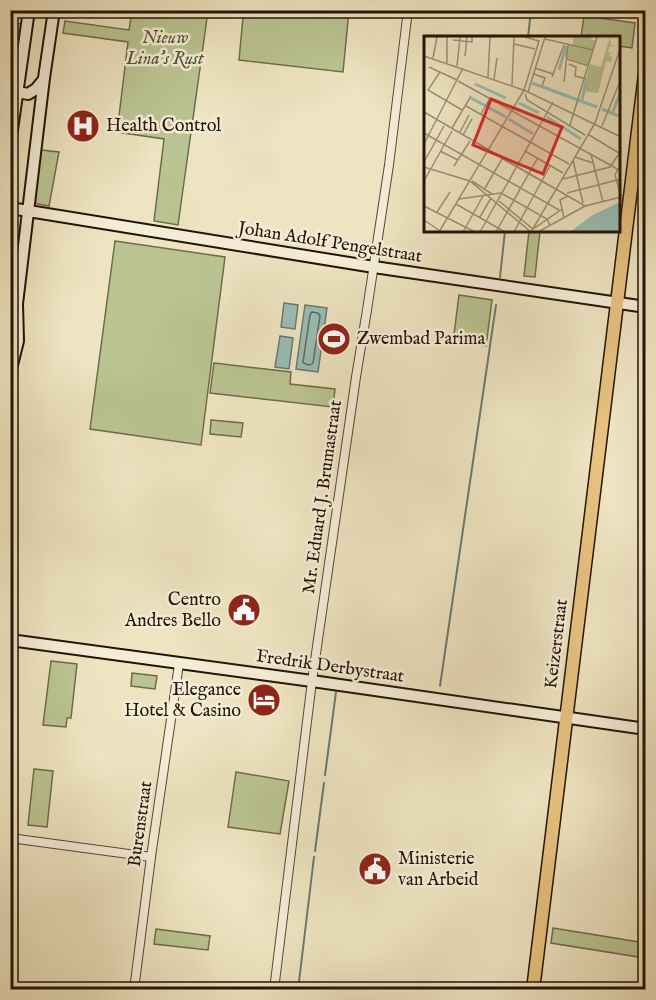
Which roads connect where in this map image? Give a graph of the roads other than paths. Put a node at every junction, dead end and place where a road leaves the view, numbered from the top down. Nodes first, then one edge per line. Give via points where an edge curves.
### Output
1 (29, 10) edge
2 (54, 10) edge
3 (408, 10) edge
4 (645, 66) edge
5 (45, 78) junction
6 (18, 92) junction
7 (10, 144) edge
8 (10, 208) edge
9 (28, 212) junction
10 (374, 267) junction
11 (618, 302) junction
12 (645, 306) edge
13 (10, 373) edge
14 (10, 640) edge
15 (179, 664) junction
16 (312, 681) junction
17 (566, 717) junction
18 (645, 729) edge
19 (10, 838) edge
20 (151, 857) junction
21 (134, 990) edge
22 (274, 990) edge
23 (533, 990) edge

1 - 6 main road
2 - 5 main road
3 - 10 street, Mr. Eduard J. Brumastraat
4 - 11 main road, Keizerstraat
5 - 6 main road via 28,94
5 - 9 main road
6 - 7 main road
8 - 9 main road, Johan Adolf Pengelstraat
9 - 10 main road, Johan Adolf Pengelstraat
9 - 13 main road via 17,304 18,341
10 - 11 main road, Johan Adolf Pengelstraat
10 - 16 street, Mr. Eduard J. Brumastraat
11 - 12 main road, Johan Adolf Pengelstraat
11 - 17 main road, Keizerstraat
14 - 15 main road, Fredrik Derbystraat
15 - 16 main road, Fredrik Derbystraat
15 - 20 street, Burenstraat
16 - 17 main road, Fredrik Derbystraat
16 - 22 street, Mr. Eduard J. Brumastraat
17 - 18 main road, Fredrik Derbystraat
17 - 23 main road, Keizerstraat
19 - 20 street
20 - 21 street, Burenstraat

